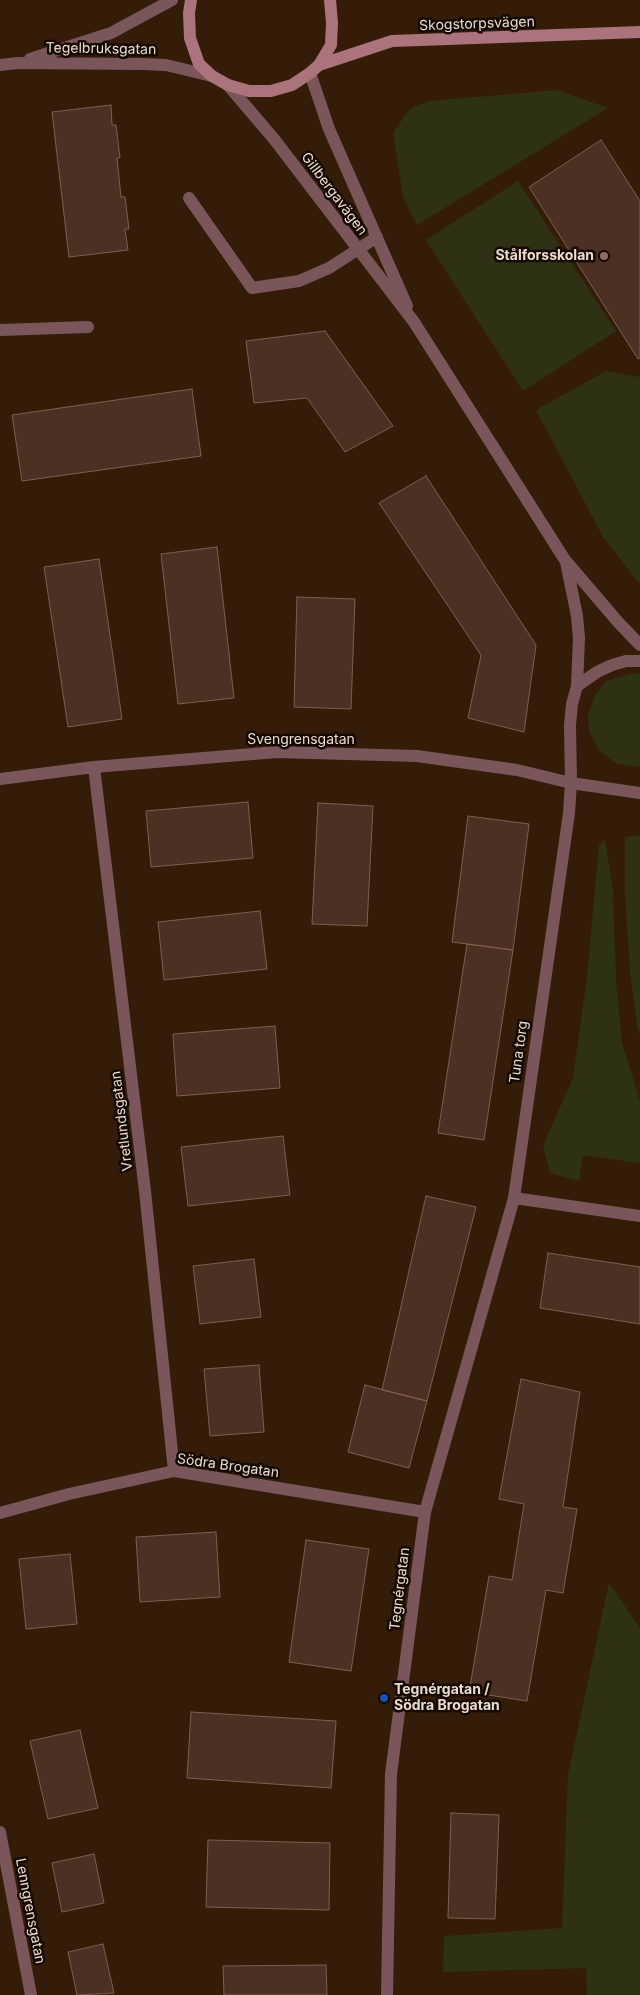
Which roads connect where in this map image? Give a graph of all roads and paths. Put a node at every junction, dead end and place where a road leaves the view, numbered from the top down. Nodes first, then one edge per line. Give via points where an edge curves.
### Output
1 (172, 0) edge
2 (191, 0) edge
3 (330, 0) edge
4 (640, 32) edge
5 (18, 63) junction
6 (0, 65) edge
7 (315, 69) junction
8 (212, 76) junction
9 (228, 85) junction
10 (189, 198) dead end
11 (377, 237) junction
12 (357, 250) junction
13 (414, 322) junction
14 (88, 327) dead end
15 (0, 330) edge
16 (566, 560) junction
17 (640, 645) edge
18 (640, 661) edge
19 (577, 686) junction
20 (94, 767) junction
21 (0, 779) edge
22 (571, 783) junction
23 (640, 794) edge
24 (514, 1198) junction
25 (640, 1216) edge
26 (174, 1471) junction
27 (425, 1512) junction
28 (0, 1513) edge
29 (0, 1832) edge
30 (31, 1995) edge
31 (387, 1995) edge

1 - 5 street, Tegelbruksgatan via 111,33
2 - 8 main road via 188,13 190,38 199,64
3 - 7 main road via 332,45
4 - 7 main road, Skogstorpsvägen via 392,41
5 - 6 street, Tegelbruksgatan
5 - 8 street, Tegelbruksgatan via 166,65
7 - 9 main road via 292,85 271,91 249,91
7 - 11 street, Gillbergavägen via 329,129
8 - 9 main road
9 - 12 street, Gillbergavägen via 274,139
10 - 12 street via 252,288 299,281 330,268
11 - 12 street
11 - 13 street, Gillbergavägen
12 - 13 street, Gillbergavägen
13 - 16 street, Gillbergavägen
14 - 15 street
16 - 17 street, Gillbergavägen
16 - 19 street, Gillbergavägen via 579,638
18 - 19 street via 612,665
19 - 22 street, Tuna torg via 570,725
20 - 21 street, Svengrensgatan
20 - 22 street, Svengrensgatan via 277,752 417,756 517,770
20 - 26 street, Vretlundsgatan via 146,1191
22 - 23 street, Svengrensgatan
22 - 24 street, Tuna torg
24 - 25 street
24 - 27 street, Tegnérgatan
26 - 27 street, Södra Brogatan
26 - 28 street, Södra Brogatan
27 - 31 street, Tegnérgatan via 391,1774
29 - 30 street, Lenngrensgatan

